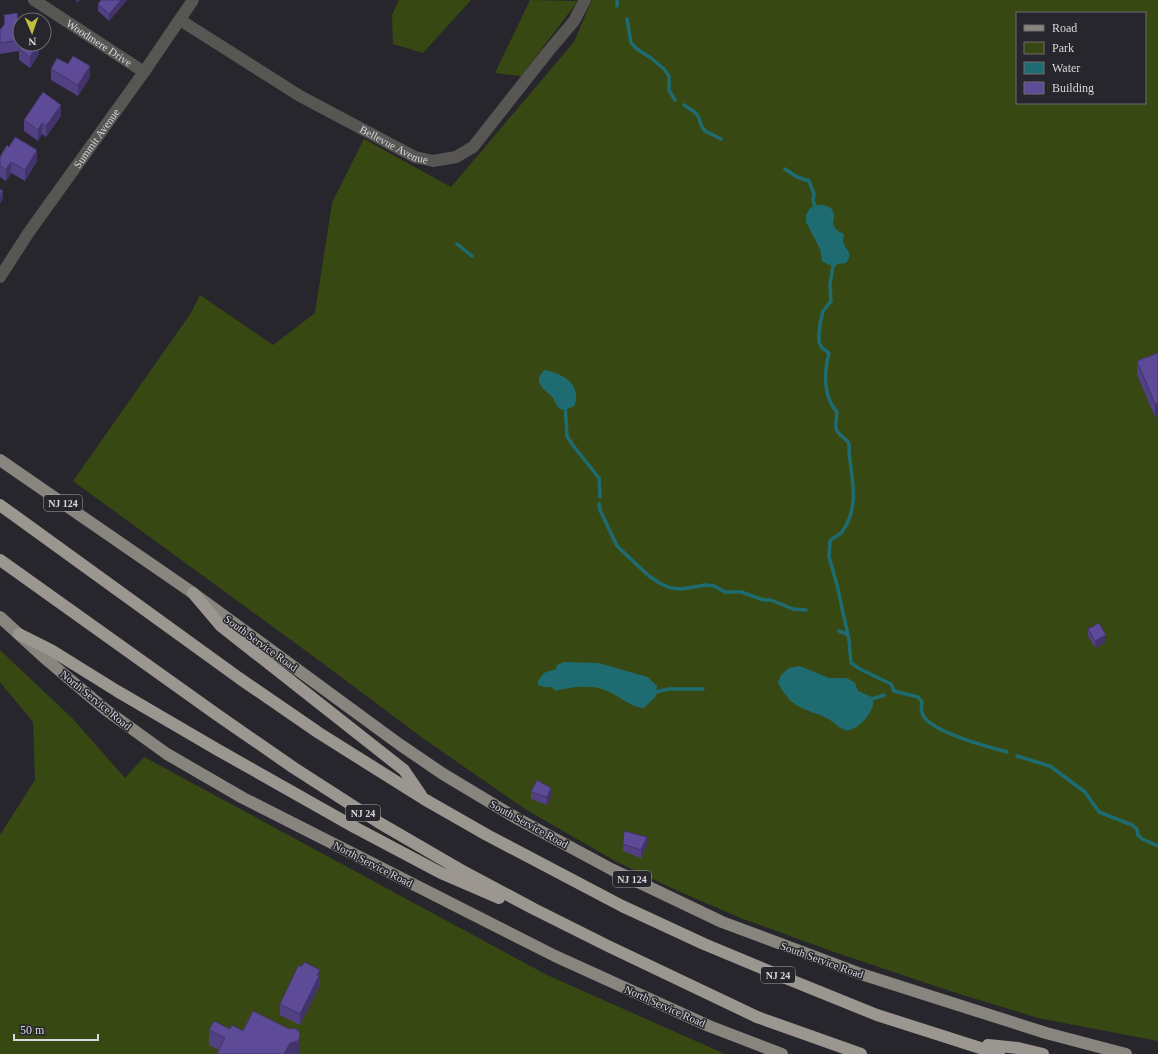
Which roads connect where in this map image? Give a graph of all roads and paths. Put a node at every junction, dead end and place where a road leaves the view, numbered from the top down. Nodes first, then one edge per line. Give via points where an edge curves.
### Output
1 (34, 0) edge
2 (193, 0) edge
3 (585, 0) edge
4 (180, 20) junction
5 (144, 72) junction
6 (0, 277) edge
7 (0, 460) edge
8 (0, 505) edge
9 (0, 560) edge
10 (193, 593) junction
11 (0, 617) edge
12 (19, 634) junction
13 (424, 799) junction
14 (608, 946) junction
15 (969, 1044) junction
16 (782, 1054) edge
17 (861, 1054) edge
18 (999, 1054) edge
19 (1044, 1054) edge
20 (1126, 1054) edge

1 - 5 street, Woodmere Drive
2 - 4 street, Summit Avenue
3 - 4 street, Bellevue Avenue via 574,21 473,147 456,157 433,161 415,157 300,96
4 - 5 street, Summit Avenue
5 - 6 street, Summit Avenue via 29,232
7 - 10 main road, South Service Road / NJ 124
8 - 13 highway, NJ 24 via 239,678 319,733
9 - 14 highway, NJ 24 via 294,768 378,822 459,869
10 - 13 highway via 221,626 404,770
10 - 20 main road, South Service Road / NJ 124 via 443,774 518,819 611,869 722,922 861,974 1046,1033
11 - 12 main road, North Service Road
12 - 14 highway via 51,650 117,691 362,832 441,873
12 - 16 main road, North Service Road via 106,710 154,746 243,798 555,956 709,1026
13 - 15 highway, NJ 24 via 580,885 704,944 878,1014
14 - 17 highway, NJ 24 via 757,1016
15 - 18 highway, NJ 24
15 - 19 highway via 1018,1048

